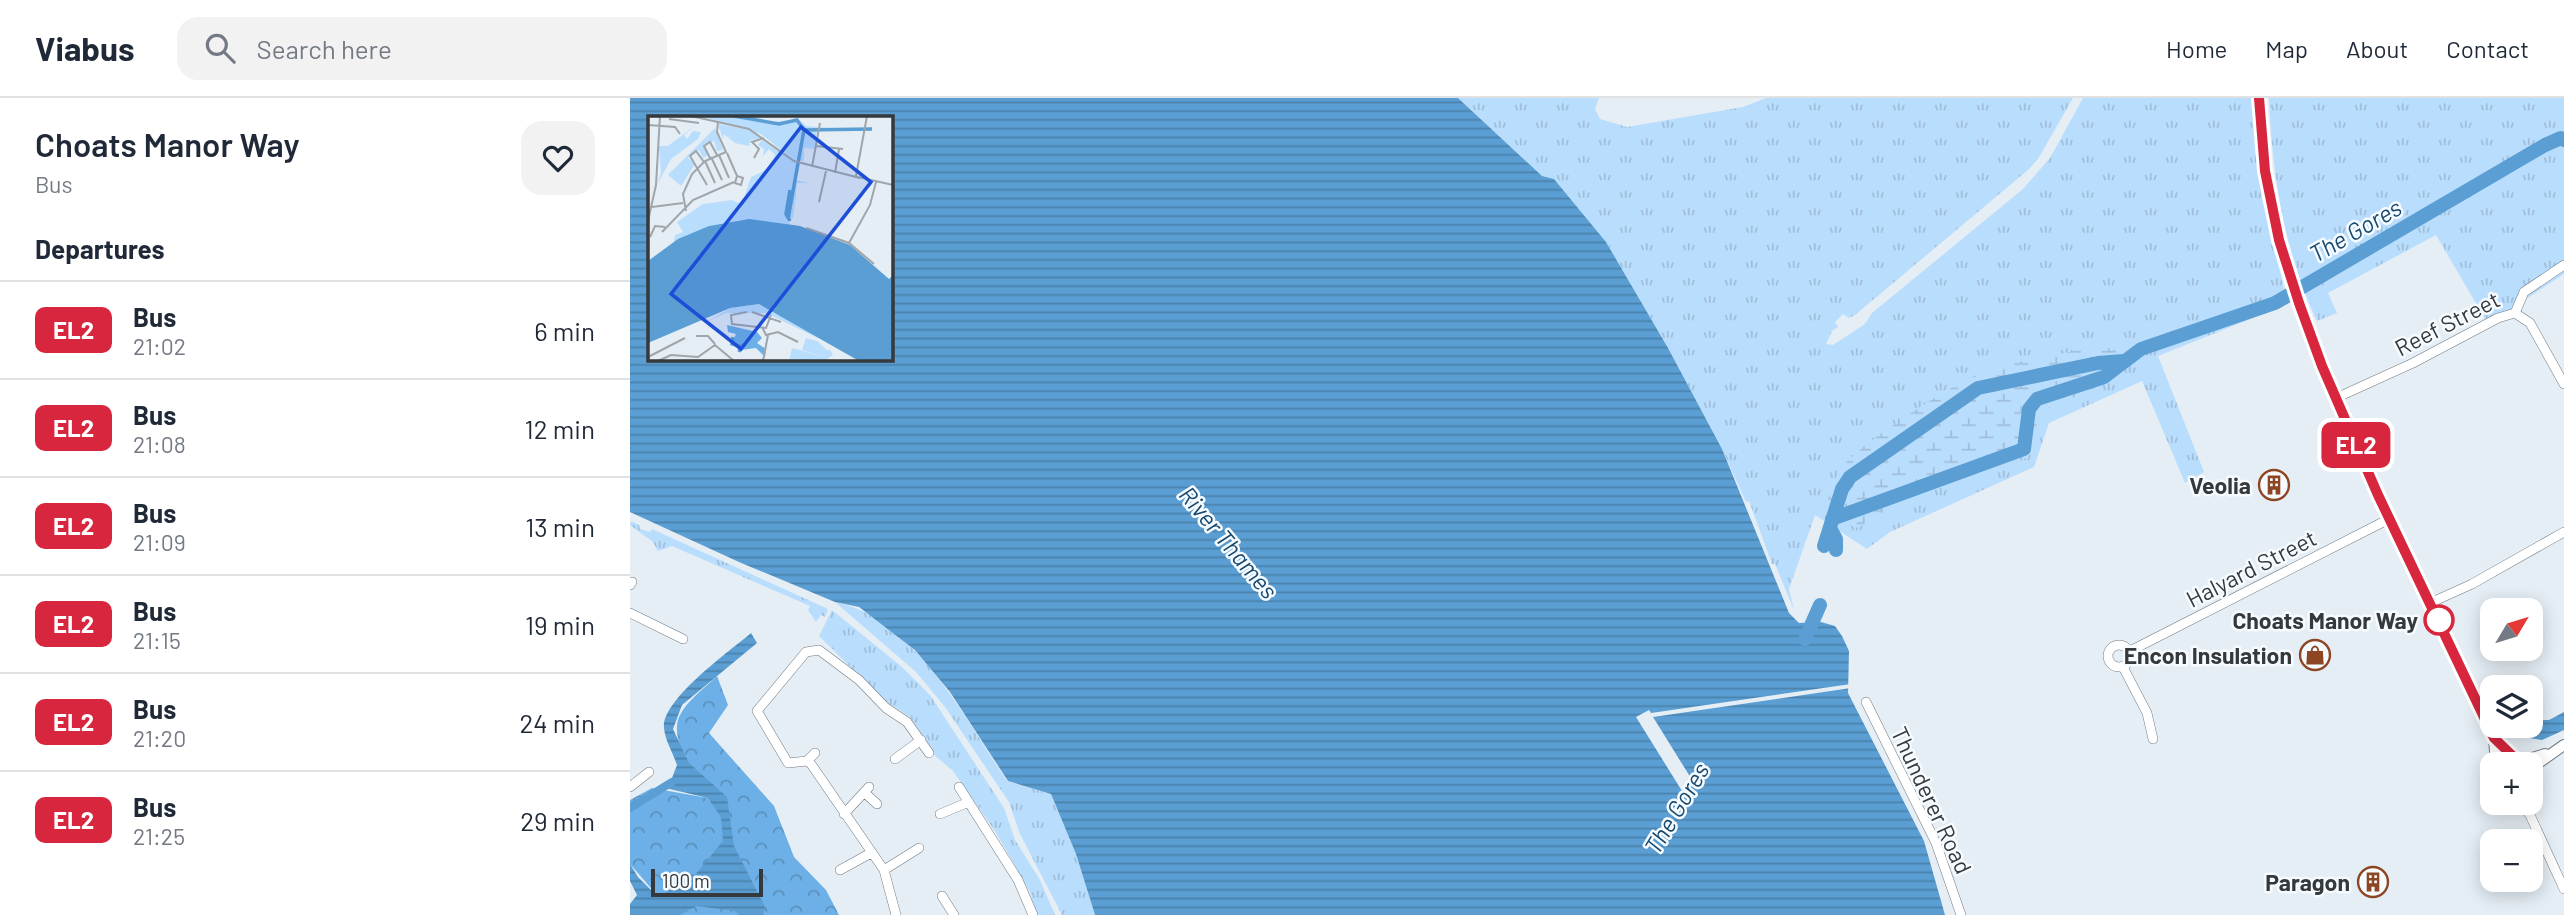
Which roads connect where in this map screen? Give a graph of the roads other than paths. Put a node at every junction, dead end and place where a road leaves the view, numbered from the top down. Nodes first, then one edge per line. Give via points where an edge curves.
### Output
1 (2259, 98) edge
2 (2564, 265) edge
3 (2515, 313) junction
4 (2564, 384) edge
5 (2336, 398) junction
6 (2389, 519) junction
7 (2564, 532) edge
8 (2430, 603) junction
9 (630, 613) edge
10 (683, 639) dead end
11 (2130, 651) junction
12 (2123, 667) junction
13 (1866, 702) dead end
14 (2480, 708) edge
15 (2494, 738) joint
16 (2152, 739) dead end
17 (921, 740) junction
18 (2564, 745) edge
19 (929, 752) dead end
20 (2496, 752) edge
21 (2509, 752) edge
22 (816, 753) dead end
23 (2548, 754) junction
24 (2543, 755) edge
25 (2543, 758) edge
26 (895, 759) dead end
27 (807, 761) junction
28 (649, 772) dead end
29 (632, 782) edge
30 (959, 788) dead end
31 (969, 802) junction
32 (877, 804) dead end
33 (844, 814) junction
34 (940, 814) dead end
35 (2530, 815) edge
36 (919, 848) dead end
37 (871, 853) junction
38 (840, 870) dead end
39 (884, 870) junction
40 (2564, 889) edge
41 (942, 896) dead end
42 (896, 915) edge
43 (954, 915) edge
44 (1033, 915) edge
45 (1961, 915) edge

1 - 5 street via 2265,171 2291,282
2 - 3 street, Reef Street via 2524,292
3 - 4 street via 2530,323
3 - 5 street, Reef Street
5 - 6 street
6 - 8 street
6 - 11 street, Halyard Street
7 - 8 street
8 - 14 street
9 - 10 street
11 - 12 street
11 - 12 street, Halyard Street via 2121,645 2109,650 2106,662
12 - 16 street via 2147,713
13 - 45 street, Thunderer Road via 1936,843
15 - 20 street
15 - 21 street
17 - 19 street
17 - 26 street
17 - 27 street via 859,680 824,652 811,649 756,712 788,764
18 - 23 street
22 - 27 street
23 - 24 street
23 - 25 street
27 - 33 street
28 - 29 street
30 - 31 street
31 - 34 street
31 - 44 street via 1027,894
32 - 33 street via 867,790
33 - 37 street
35 - 40 street
36 - 39 street
37 - 38 street
37 - 39 street
39 - 42 street
41 - 43 street

